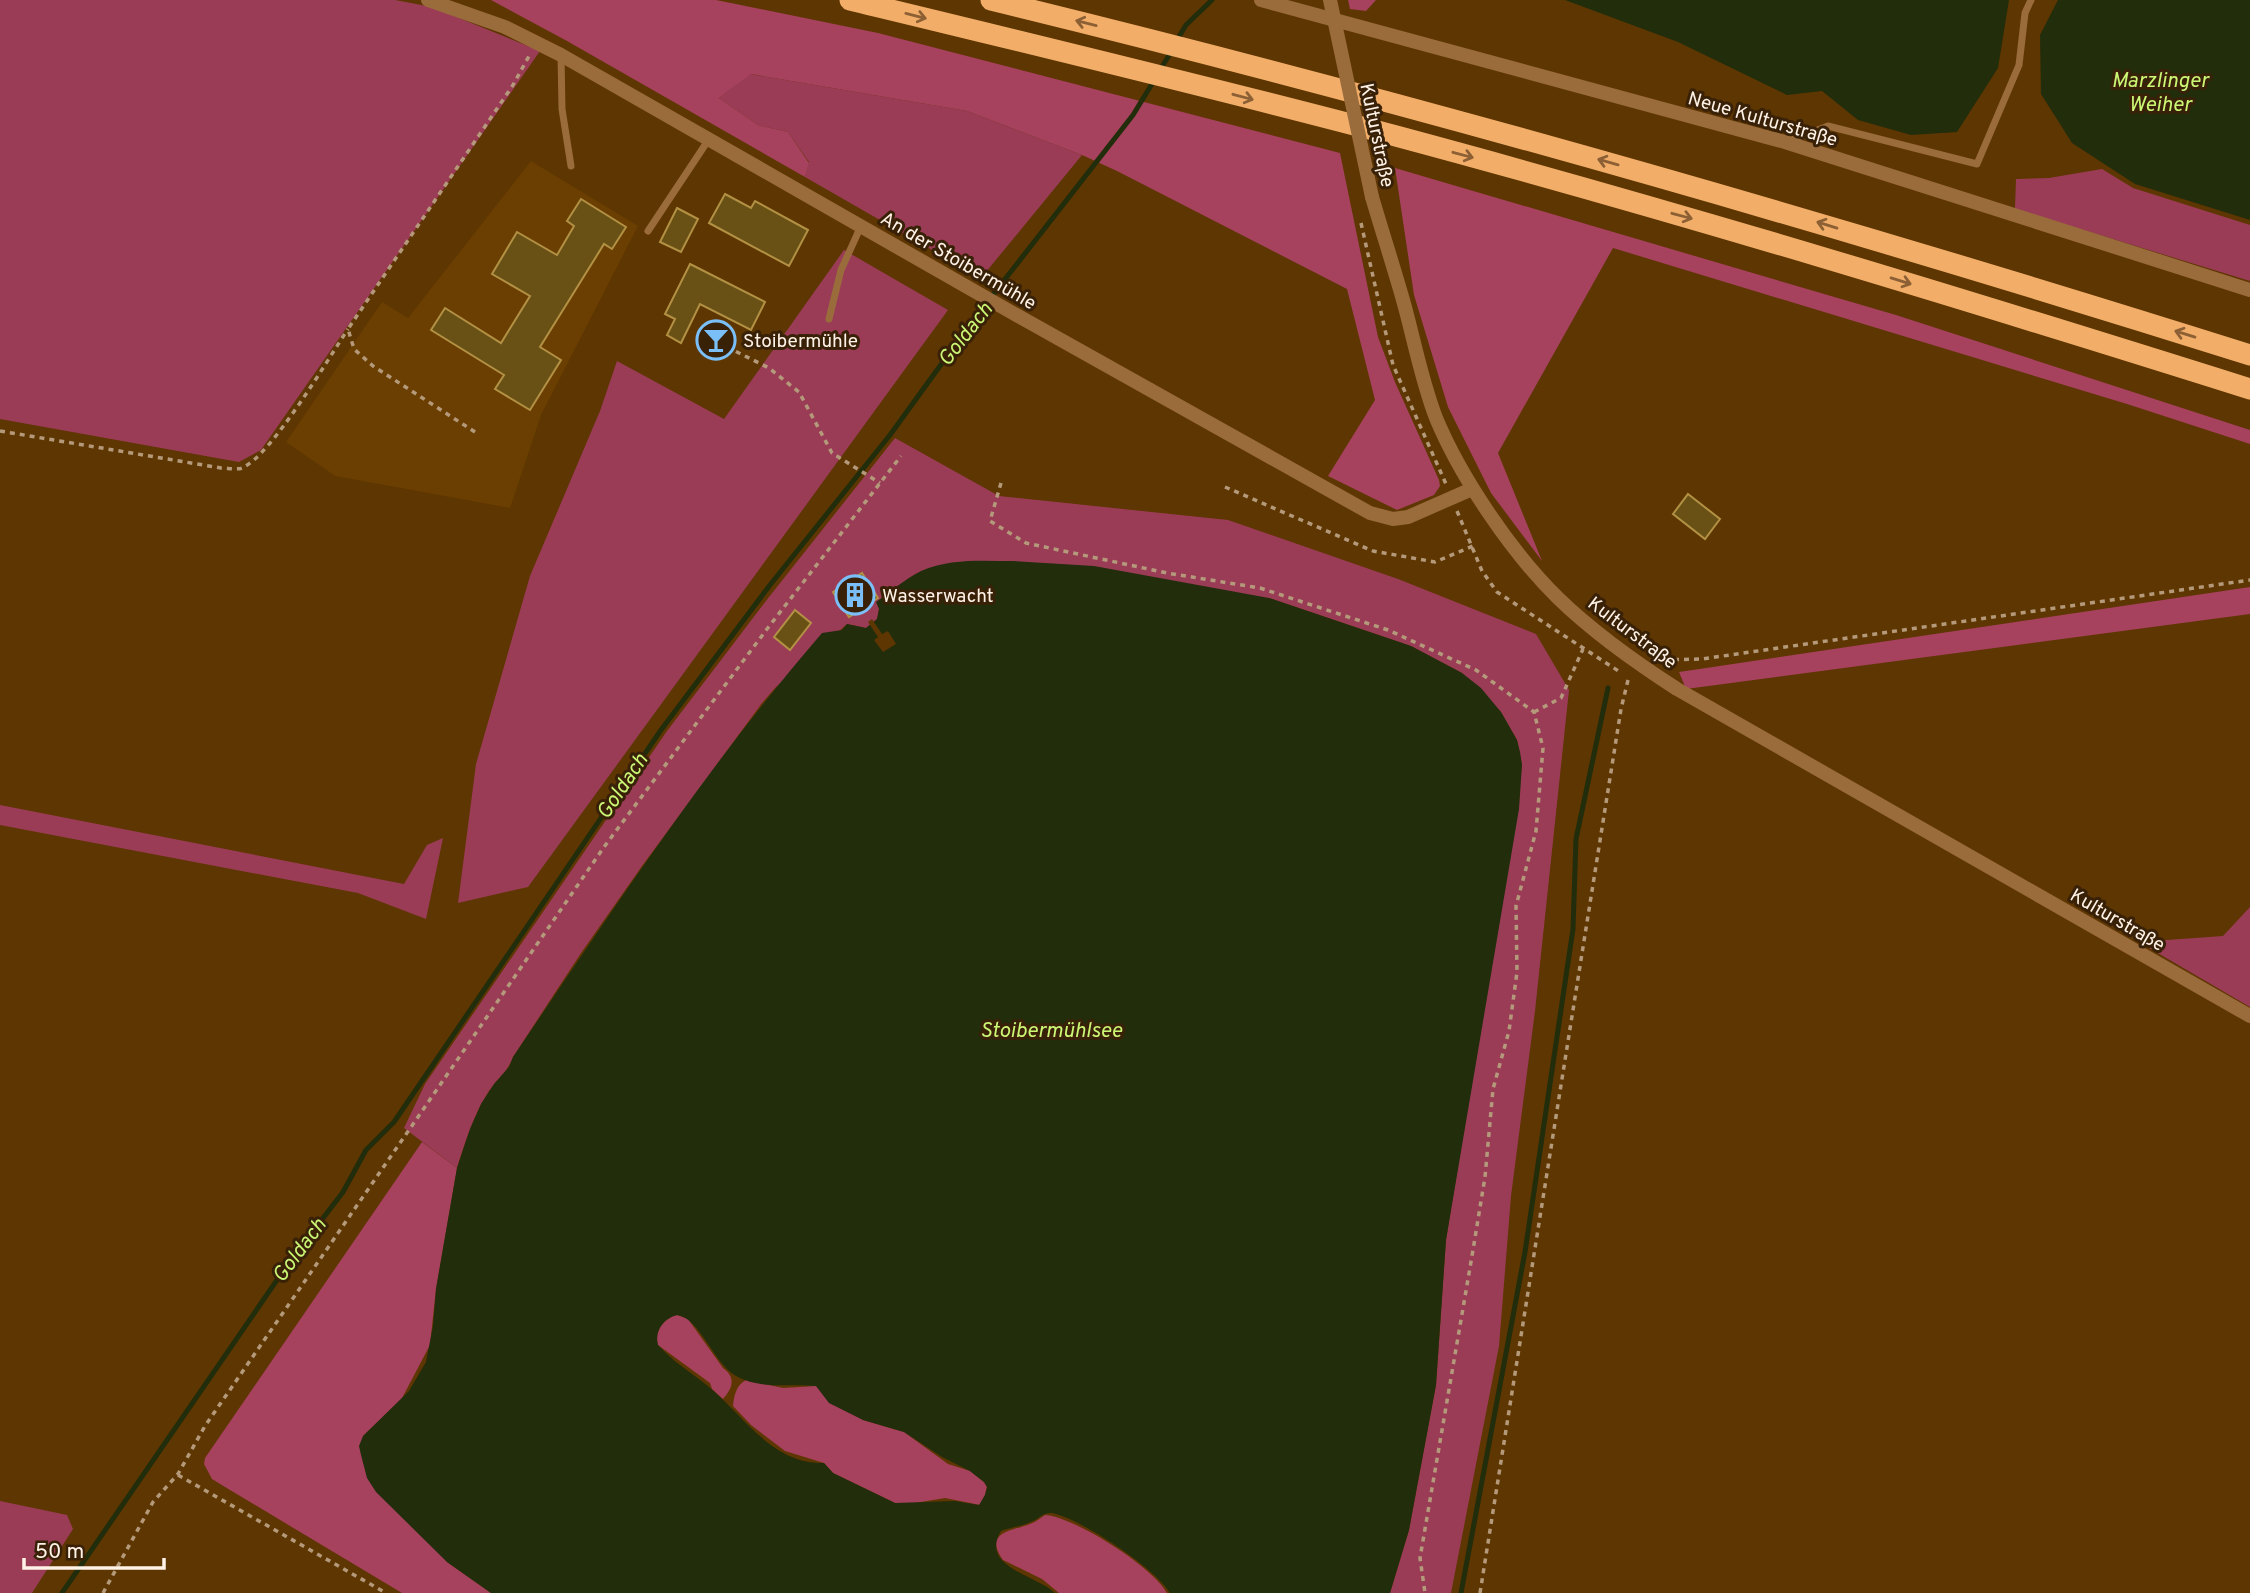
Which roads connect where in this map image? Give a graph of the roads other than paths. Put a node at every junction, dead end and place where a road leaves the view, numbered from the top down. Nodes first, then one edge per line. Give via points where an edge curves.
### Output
1 (428, 0) edge
2 (850, 0) edge
3 (991, 0) edge
4 (1261, 0) edge
5 (1330, 0) edge
6 (2032, 0) edge
7 (561, 55) junction
8 (710, 138) junction
9 (1785, 142) junction
10 (571, 166) dead end
11 (861, 226) junction
12 (648, 231) dead end
13 (2250, 290) edge
14 (829, 319) dead end
15 (2250, 355) edge
16 (2250, 389) edge
17 (1472, 489) junction
18 (2250, 1016) edge

1 - 7 street, An der Stoibermühle via 478,16
2 -> 16 highway via 1397,137 1694,219
15 -> 3 highway via 1705,188 1400,103
4 - 9 street, Neue Kulturstraße
5 - 17 street, Kulturstraße, bridge via 1372,197 1415,351 1437,418
6 - 9 lane via 2025,13 2019,65 1977,164 1828,126
7 - 8 street, An der Stoibermühle
7 - 10 lane via 562,110
8 - 11 street, An der Stoibermühle
8 - 12 lane
9 - 13 street, Neue Kulturstraße
11 - 14 lane via 841,270
11 - 17 street, An der Stoibermühle via 1370,513 1400,519
17 - 18 street, Kulturstraße via 1558,597 1634,661

